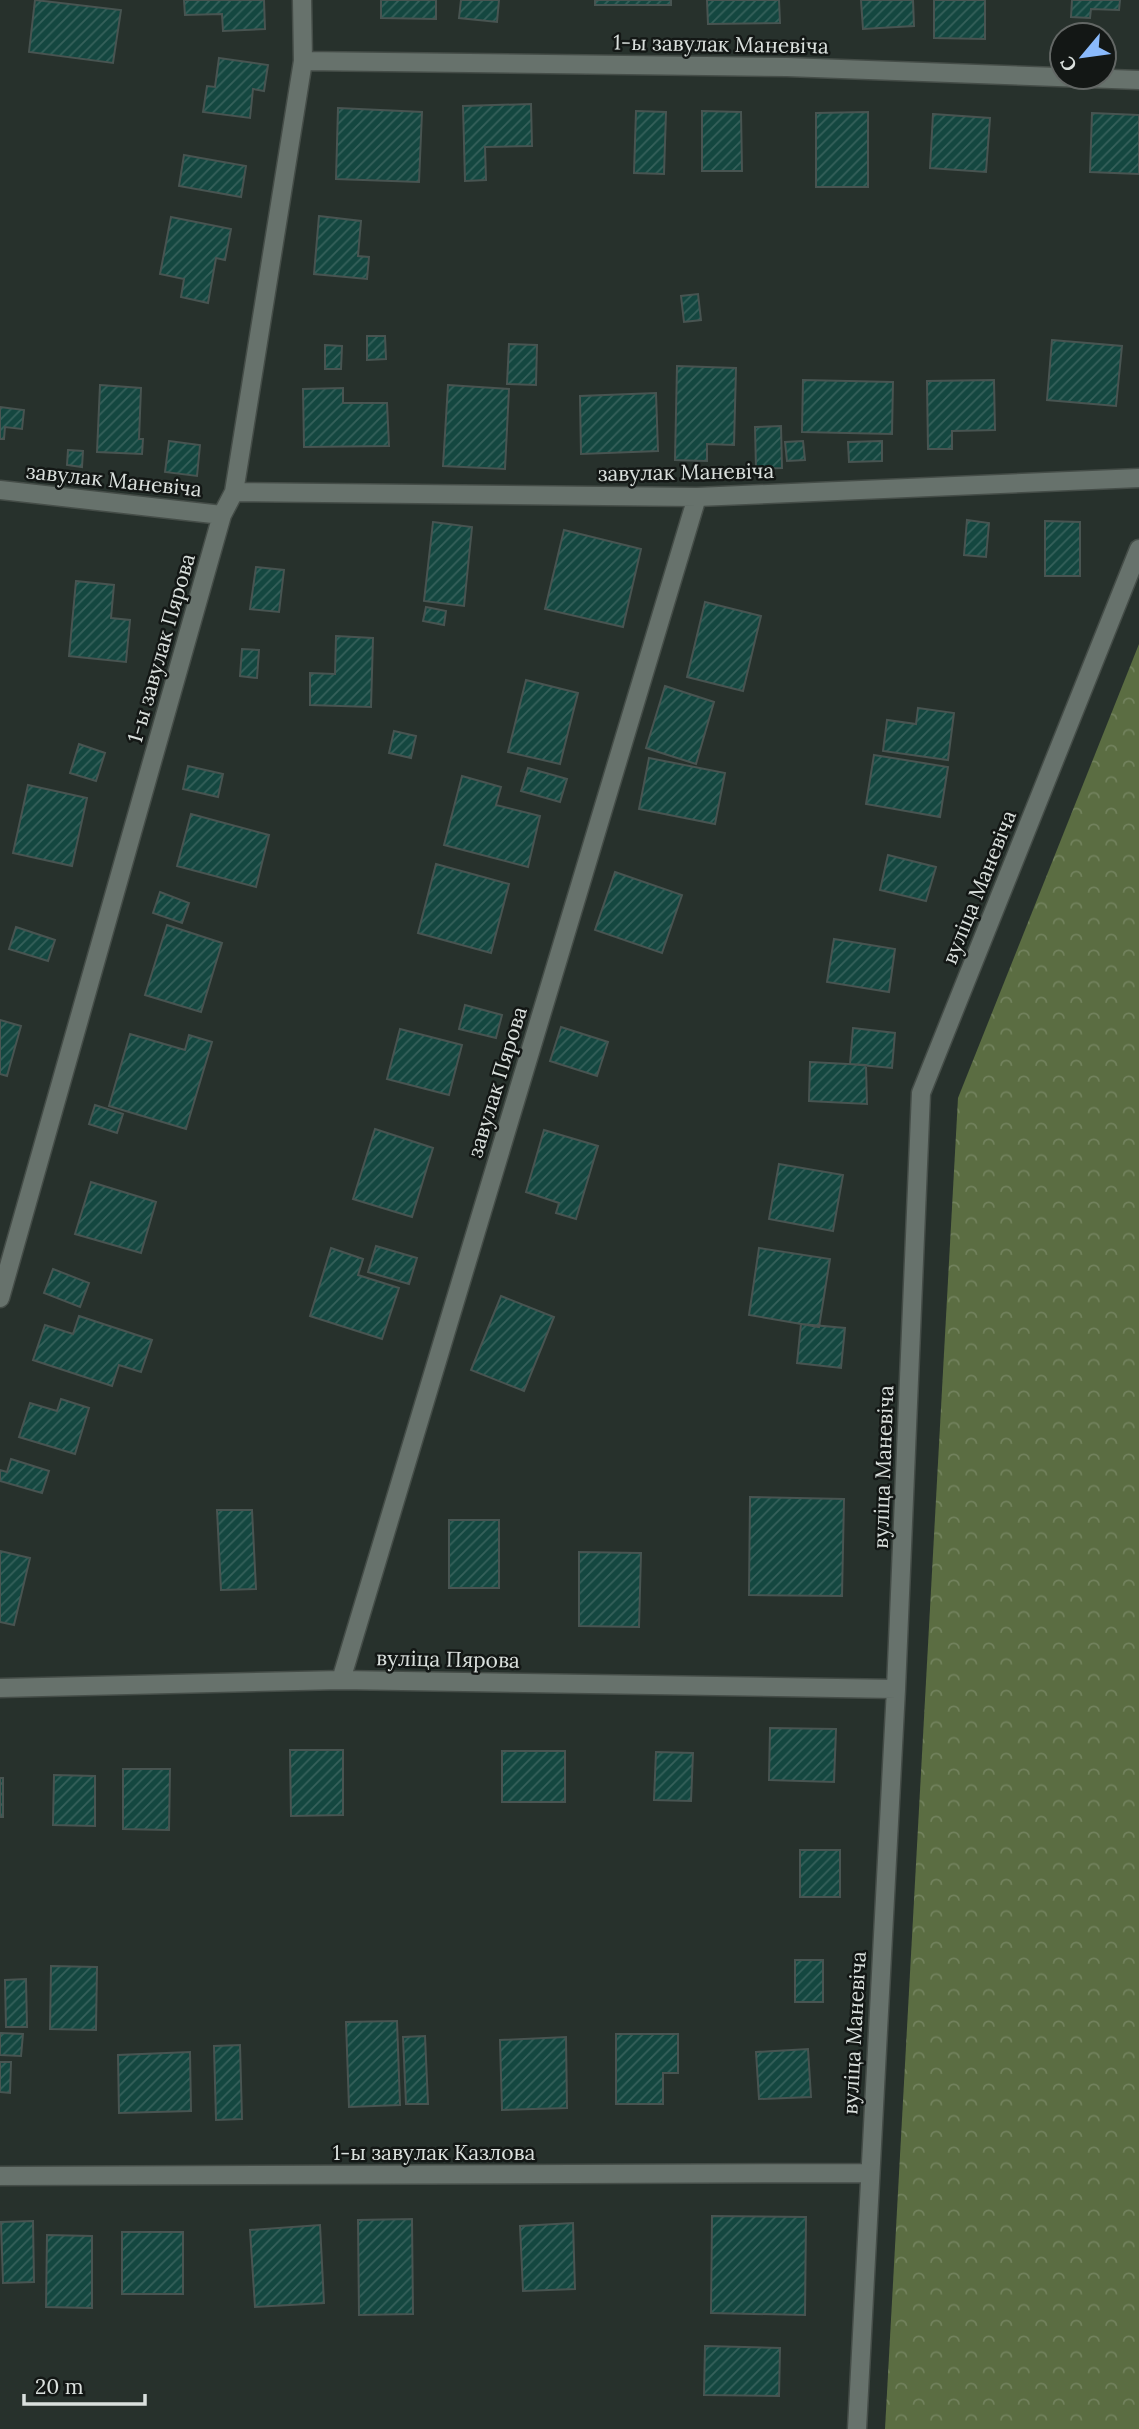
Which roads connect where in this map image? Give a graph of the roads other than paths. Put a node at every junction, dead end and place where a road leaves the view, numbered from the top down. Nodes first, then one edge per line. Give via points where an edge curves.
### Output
1 (302, 0) edge
2 (303, 61) junction
3 (1139, 80) edge
4 (1139, 478) edge
5 (0, 490) edge
6 (234, 492) junction
7 (697, 497) junction
8 (222, 515) junction
9 (1139, 548) edge
10 (0, 1298) edge
11 (341, 1680) junction
12 (0, 1688) edge
13 (896, 1689) junction
14 (869, 2173) junction
15 (0, 2176) edge
16 (856, 2429) edge

1 - 2 street, 1-ы завулак Пярова
2 - 3 street, 1-ы завулак Маневіча via 787,67
2 - 6 street, 1-ы завулак Пярова
4 - 7 street, завулак Маневіча
5 - 8 street, завулак Маневіча
6 - 7 street, завулак Маневіча
6 - 8 street, 1-ы завулак Пярова
7 - 11 street, завулак Пярова
8 - 10 street, 1-ы завулак Пярова
9 - 13 street, вуліца Маневіча via 921,1093
11 - 12 street, вуліца Пярова
11 - 13 street, вуліца Пярова
13 - 14 street, вуліца Маневіча
14 - 15 street, 1-ы завулак Казлова
14 - 16 street, вуліца Маневіча

